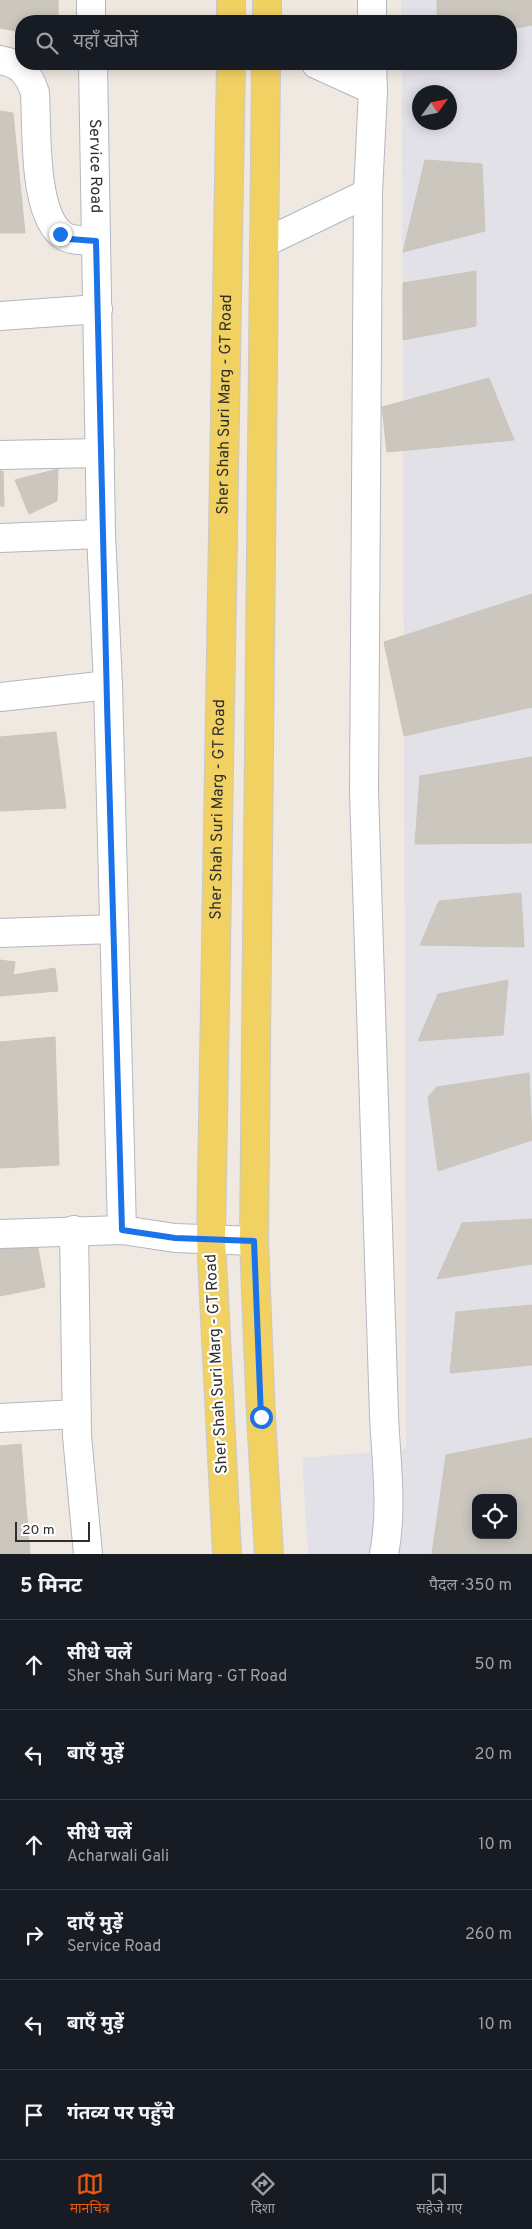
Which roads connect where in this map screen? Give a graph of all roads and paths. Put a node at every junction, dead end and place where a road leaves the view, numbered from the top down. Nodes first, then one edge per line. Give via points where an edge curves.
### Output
1 (91, 0) edge
2 (231, 0) edge
3 (267, 0) edge
4 (372, 0) edge
5 (91, 15) edge
6 (231, 15) edge
7 (267, 15) edge
8 (372, 15) edge
9 (0, 60) edge
10 (15, 64) edge
11 (23, 70) edge
12 (93, 70) edge
13 (231, 70) edge
14 (266, 70) edge
15 (342, 70) edge
16 (372, 77) edge
17 (368, 193) junction
18 (96, 241) junction
19 (264, 243) junction
20 (98, 309) junction
21 (0, 316) edge
22 (100, 453) junction
23 (0, 455) edge
24 (102, 534) junction
25 (0, 538) edge
26 (108, 685) junction
27 (0, 697) edge
28 (114, 929) junction
29 (0, 933) edge
30 (74, 1230) junction
31 (122, 1230) junction
32 (0, 1234) edge
33 (211, 1239) junction
34 (254, 1241) junction
35 (77, 1414) junction
36 (0, 1418) edge
37 (88, 1554) edge
38 (227, 1554) edge
39 (269, 1554) edge
40 (384, 1554) edge

1 - 5 street
2 - 6 main road
3 - 7 main road
4 - 8 street
9 - 10 street
11 - 18 street via 31,80 35,93 42,201 50,220 60,234 69,239
12 - 18 street, Service Road
13 - 33 main road, Sher Shah Suri Marg - GT Road
14 - 19 main road
15 - 16 street
16 - 17 street
17 - 19 street
17 - 40 street via 364,792 389,1504
18 - 20 street, Service Road
19 - 34 main road
20 - 21 street
20 - 22 street, Service Road
22 - 23 street
22 - 24 street, Service Road
24 - 25 street
24 - 26 street, Service Road
26 - 27 street
26 - 28 street, Service Road
28 - 29 street
28 - 31 street, Service Road
30 - 31 street
30 - 32 street
30 - 35 street
31 - 33 street via 175,1238
33 - 34 street
33 - 38 main road, Sher Shah Suri Marg - GT Road
34 - 39 main road
35 - 36 street
35 - 37 street

